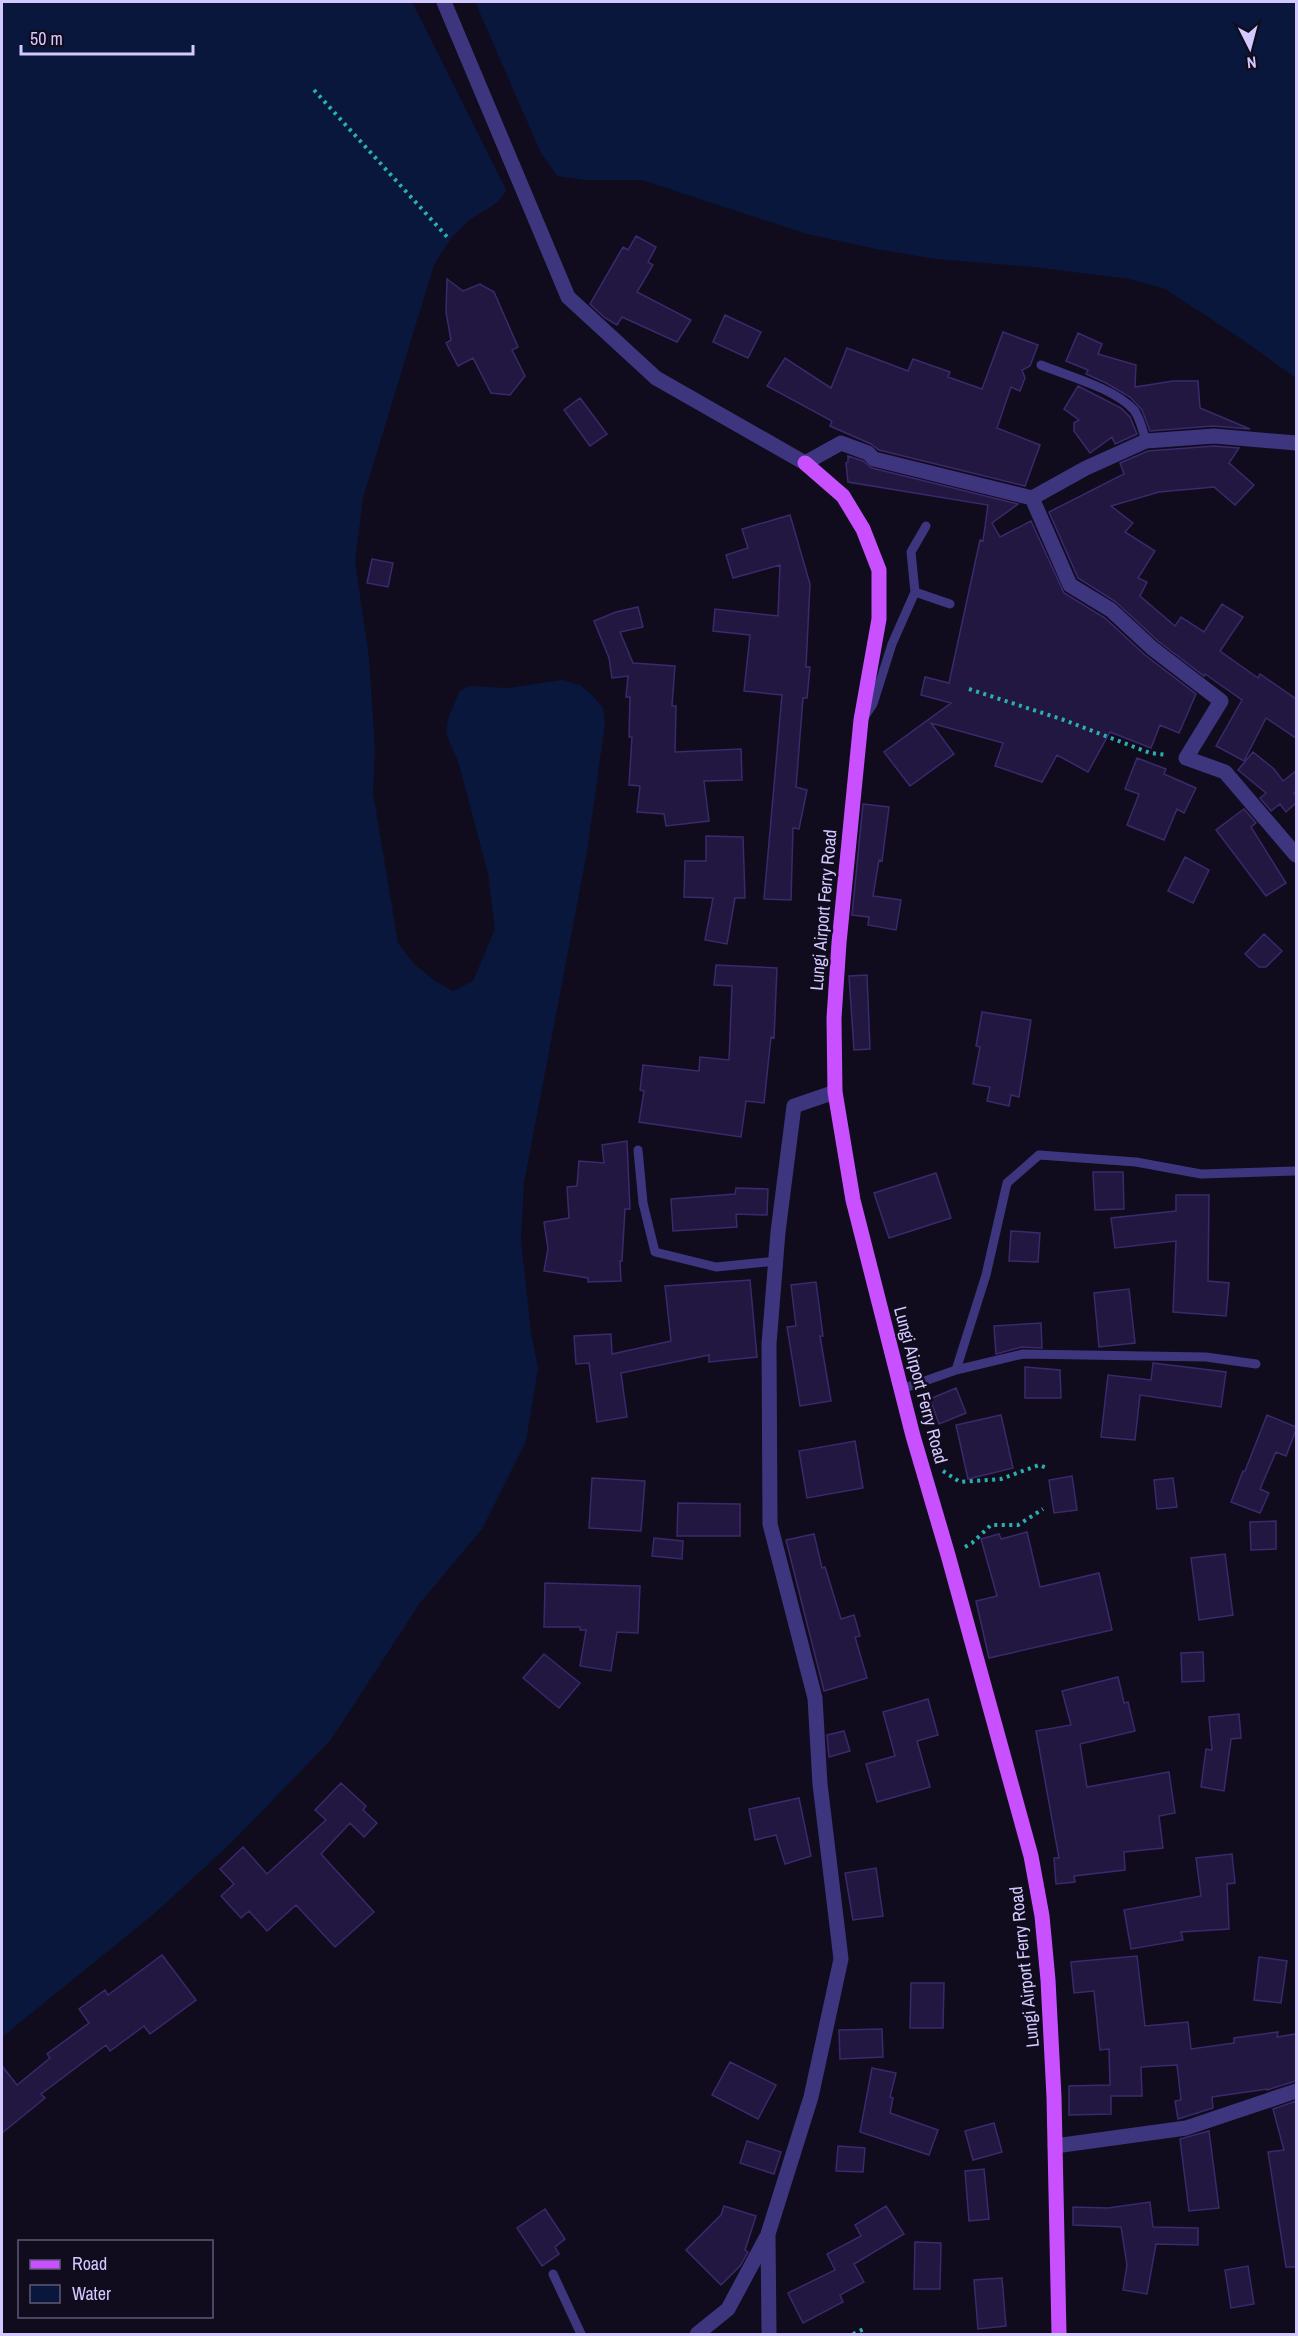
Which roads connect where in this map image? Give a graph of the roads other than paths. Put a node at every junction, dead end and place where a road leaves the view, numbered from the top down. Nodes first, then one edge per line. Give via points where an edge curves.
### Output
1 (444, 2) edge
2 (1041, 365) dead end
3 (1146, 441) junction
4 (1296, 442) edge
5 (805, 463) junction
6 (1032, 498) junction
7 (927, 526) dead end
8 (915, 592) junction
9 (950, 604) dead end
10 (861, 720) junction
11 (1296, 855) edge
12 (835, 1092) junction
13 (638, 1150) dead end
14 (1296, 1171) edge
15 (776, 1261) junction
16 (1256, 1364) dead end
17 (956, 1370) junction
18 (902, 1389) junction
19 (1296, 2091) edge
20 (1055, 2146) junction
21 (768, 2235) junction
22 (553, 2274) dead end
23 (581, 2334) edge
24 (697, 2334) edge
25 (769, 2334) edge
26 (1059, 2334) edge

1 - 5 street via 568,297 656,378
2 - 3 lane via 1122,400 1135,411
3 - 4 street via 1214,436
3 - 6 street
5 - 6 street via 841,443 874,459
5 - 10 main road, Lungi Airport Ferry Road via 843,496 863,530 879,570 879,619
6 - 11 street via 1070,585 1111,610 1152,648 1221,701 1186,758 1225,772
7 - 8 lane via 910,552
8 - 9 lane
8 - 10 lane via 892,644 873,704
10 - 12 main road, Lungi Airport Ferry Road via 837,975
12 - 15 street via 794,1106
12 - 18 main road, Lungi Airport Ferry Road via 853,1200
13 - 15 lane via 642,1203 655,1252 716,1267
14 - 17 lane via 1201,1174 1137,1162 1039,1155 1007,1183 986,1275
15 - 21 street via 769,1344 770,1524 815,1698 820,1784 841,1959 810,2097
16 - 17 lane via 1206,1357 1023,1354
17 - 18 lane
18 - 20 main road, Lungi Airport Ferry Road via 1031,1856 1048,1980
19 - 20 street via 1186,2128
20 - 26 main road, Lungi Airport Ferry Road
21 - 24 street via 728,2309
21 - 25 street
22 - 23 lane

